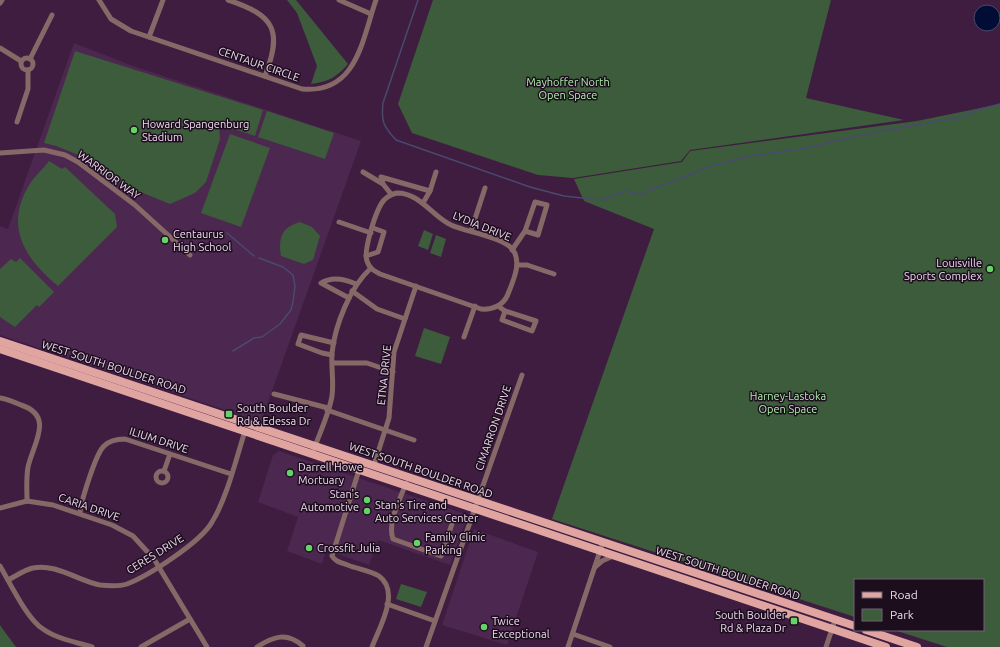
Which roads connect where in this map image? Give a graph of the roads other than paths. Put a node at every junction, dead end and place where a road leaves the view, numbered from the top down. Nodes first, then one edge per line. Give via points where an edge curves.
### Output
1 (2, 0) edge
2 (99, 0) edge
3 (163, 0) edge
4 (228, 0) edge
5 (339, 0) edge
6 (376, 0) edge
7 (0, 3) edge
8 (371, 14) junction
9 (52, 15) dead end
10 (149, 37) junction
11 (0, 48) edge
12 (30, 59) junction
13 (21, 61) junction
14 (28, 70) junction
15 (266, 76) junction
16 (17, 122) dead end
17 (0, 153) edge
18 (363, 172) dead end
19 (436, 172) dead end
20 (383, 184) junction
21 (485, 188) dead end
22 (430, 191) junction
23 (391, 194) junction
24 (423, 203) junction
25 (339, 222) dead end
26 (372, 231) junction
27 (471, 231) junction
28 (526, 231) junction
29 (512, 250) junction
30 (190, 255) dead end
31 (366, 256) junction
32 (517, 265) junction
33 (371, 268) junction
34 (554, 274) dead end
35 (416, 286) junction
36 (354, 287) junction
37 (349, 298) junction
38 (475, 306) junction
39 (498, 306) junction
40 (505, 311) junction
41 (405, 319) junction
42 (464, 337) dead end
43 (0, 340) edge
44 (334, 344) junction
45 (0, 349) edge
46 (332, 355) junction
47 (333, 364) junction
48 (393, 372) junction
49 (522, 375) dead end
50 (274, 394) dead end
51 (0, 398) edge
52 (328, 409) junction
53 (245, 431) junction
54 (386, 431) junction
55 (414, 440) dead end
56 (315, 445) junction
57 (312, 453) junction
58 (170, 454) junction
59 (374, 465) junction
60 (164, 470) dead end
61 (359, 470) junction
62 (231, 474) junction
63 (408, 477) junction
64 (406, 485) junction
65 (478, 500) junction
66 (27, 501) junction
67 (0, 508) edge
68 (475, 509) junction
69 (80, 513) junction
70 (453, 521) dead end
71 (603, 542) junction
72 (600, 550) junction
73 (616, 555) junction
74 (0, 566) edge
75 (159, 566) junction
76 (594, 568) junction
77 (8, 580) junction
78 (387, 604) junction
79 (190, 619) junction
80 (835, 620) junction
81 (435, 621) junction
82 (854, 626) edge
83 (833, 628) junction
84 (869, 631) edge
85 (573, 634) junction
86 (303, 646) edge
87 (92, 647) edge
88 (141, 647) edge
89 (207, 647) edge
90 (256, 647) edge
91 (372, 647) edge
92 (426, 647) edge
93 (568, 647) edge
94 (610, 647) edge
95 (826, 647) edge
96 (886, 647) edge
97 (918, 647) edge

1 - 7 street
2 - 10 street, CENTAUR CIRCLE via 111,19 120,26
3 - 10 street
4 - 15 street via 255,10 269,24 274,52
5 - 8 street
6 - 8 street, CENTAUR CIRCLE
8 - 15 street, CENTAUR CIRCLE via 355,63 333,84 322,88 302,88
9 - 12 street
10 - 15 street, CENTAUR CIRCLE
11 - 13 street
12 - 13 street via 24,58
12 - 14 street via 33,66
13 - 14 street via 22,68
14 - 16 street via 28,88
17 - 30 street, WARRIOR WAY via 44,150 78,162 135,205
18 - 20 street
19 - 22 street
20 - 22 street via 382,177
20 - 23 street
21 - 27 street
22 - 24 street
23 - 24 street, LYDIA DRIVE via 412,195
23 - 26 street via 380,206
24 - 27 street, LYDIA DRIVE via 443,221
25 - 26 street
26 - 31 street
26 - 31 street via 384,232 378,252
27 - 29 street, LYDIA DRIVE via 503,243
28 - 28 street via 535,202 547,205 538,236
28 - 29 street
29 - 32 street, LYDIA DRIVE
31 - 33 street
32 - 34 street via 527,265
32 - 39 street via 507,296
33 - 35 street via 380,274
33 - 36 street
35 - 38 street
35 - 41 street, ETNA DRIVE
36 - 37 street
36 - 37 street via 345,279 321,282
36 - 41 street via 377,309
37 - 44 street
38 - 39 street via 488,310
38 - 42 street
39 - 40 street
40 - 40 street via 536,321 532,331 502,320
41 - 48 street, ETNA DRIVE via 394,352
43 - 56 main road, WEST SOUTH BOULDER ROAD
44 - 46 street
44 - 46 street via 301,335 298,344 322,354
45 - 53 main road, WEST SOUTH BOULDER ROAD
46 - 47 street
47 - 48 street via 367,363
47 - 52 street via 332,397
48 - 54 street, ETNA DRIVE
49 - 65 street, CIMARRON DRIVE
50 - 52 street
51 - 66 street via 29,407 38,418 40,431 26,479
52 - 54 street
52 - 56 street
53 - 57 main road, WEST SOUTH BOULDER ROAD
53 - 62 street, CERES DRIVE
54 - 55 street
54 - 59 street, ETNA DRIVE
56 - 57 street
56 - 59 main road, WEST SOUTH BOULDER ROAD
57 - 61 main road, WEST SOUTH BOULDER ROAD
58 - 60 street
58 - 62 street, ILIUM DRIVE
58 - 69 street, ILIUM DRIVE via 125,439 111,441 100,451
59 - 63 main road, WEST SOUTH BOULDER ROAD
61 - 64 main road, WEST SOUTH BOULDER ROAD
61 - 78 street via 332,556 337,562 378,575 388,588
62 - 75 street, CERES DRIVE via 211,524 194,541
63 - 64 street
63 - 65 main road, WEST SOUTH BOULDER ROAD
64 - 68 main road, WEST SOUTH BOULDER ROAD
64 - 70 street via 392,524 391,532 394,539 441,556
65 - 68 street, CIMARRON DRIVE
65 - 71 main road, WEST SOUTH BOULDER ROAD
66 - 67 street, CARIA DRIVE
66 - 69 street, CARIA DRIVE
68 - 72 main road, WEST SOUTH BOULDER ROAD
68 - 81 street, CIMARRON DRIVE
69 - 75 street, CARIA DRIVE via 133,536
71 - 72 street
71 - 80 main road, WEST SOUTH BOULDER ROAD
72 - 73 main road, WEST SOUTH BOULDER ROAD
72 - 76 street
73 - 76 street
73 - 83 main road, WEST SOUTH BOULDER ROAD
74 - 77 street
75 - 77 street, CERES DRIVE via 120,585 98,585 42,567 27,570
75 - 79 street, CARIA DRIVE
76 - 85 street
77 - 87 street via 34,621 42,629
78 - 81 street
78 - 91 street
79 - 88 street
79 - 89 street, CARIA DRIVE
80 - 82 main road, WEST SOUTH BOULDER ROAD
80 - 83 street
81 - 92 street, CIMARRON DRIVE
83 - 95 street
83 - 96 main road, WEST SOUTH BOULDER ROAD
84 - 97 main road
85 - 93 street
85 - 94 street
86 - 90 street via 287,637 267,641

